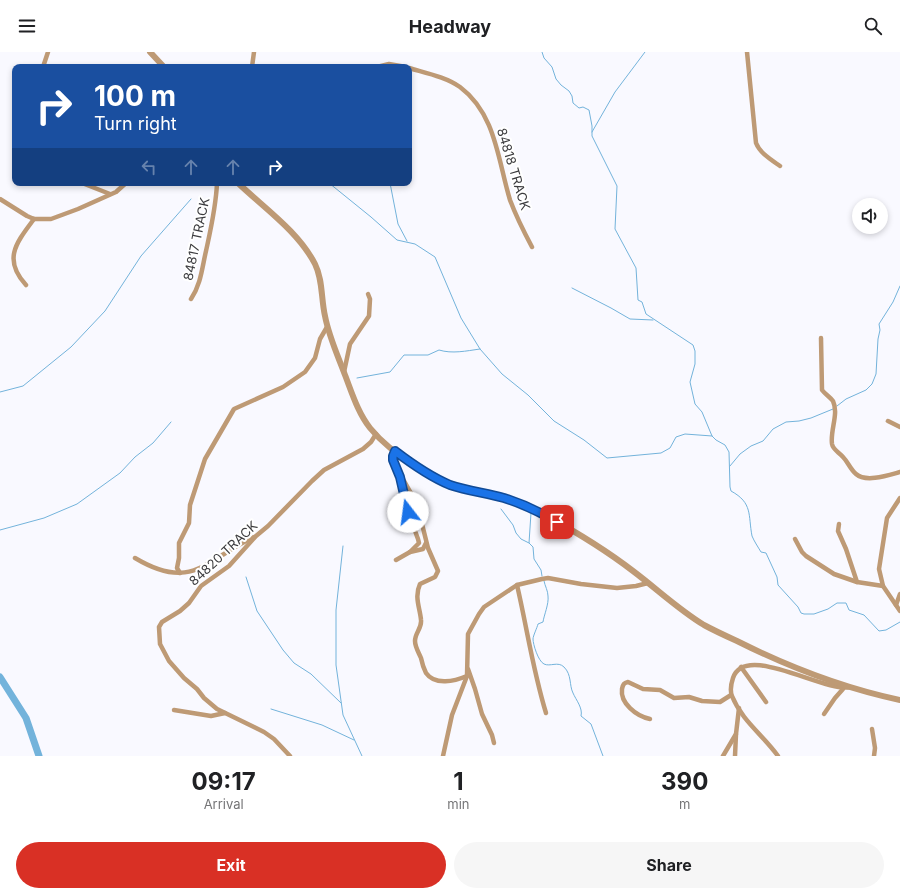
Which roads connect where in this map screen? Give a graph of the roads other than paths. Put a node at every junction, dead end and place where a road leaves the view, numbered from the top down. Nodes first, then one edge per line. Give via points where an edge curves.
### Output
1 (48, 52) edge
2 (150, 52) edge
3 (254, 52) edge
4 (747, 52) edge
5 (44, 64) edge
6 (161, 64) edge
7 (252, 64) edge
8 (412, 68) edge
9 (780, 166) dead end
10 (90, 186) edge
11 (124, 186) edge
12 (218, 186) edge
13 (241, 186) edge
14 (110, 194) junction
15 (0, 199) edge
16 (34, 219) junction
17 (532, 247) dead end
18 (26, 285) dead end
19 (368, 294) dead end
20 (190, 299) dead end
21 (327, 326) junction
22 (821, 338) dead end
23 (344, 372) junction
24 (888, 421) dead end
25 (900, 427) edge
26 (376, 434) junction
27 (395, 451) junction
28 (398, 470) junction
29 (900, 472) edge
30 (900, 498) edge
31 (839, 524) dead end
32 (256, 536) junction
33 (794, 539) dead end
34 (426, 542) junction
35 (410, 552) junction
36 (135, 558) dead end
37 (396, 560) dead end
38 (180, 573) junction
39 (856, 582) junction
40 (648, 583) junction
41 (517, 585) junction
42 (883, 586) junction
43 (900, 594) edge
44 (896, 605) junction
45 (900, 611) edge
46 (741, 667) junction
47 (468, 669) junction
48 (466, 676) junction
49 (850, 687) junction
50 (843, 689) junction
51 (731, 695) junction
52 (900, 700) edge
53 (766, 702) dead end
54 (739, 708) junction
55 (174, 710) dead end
56 (225, 713) junction
57 (546, 713) dead end
58 (824, 714) dead end
59 (650, 719) dead end
60 (872, 729) dead end
61 (736, 734) junction
62 (494, 743) dead end
63 (290, 756) edge
64 (443, 756) edge
65 (723, 756) edge
66 (735, 756) edge
67 (778, 756) edge
68 (874, 756) edge

1 - 5 street
2 - 6 street
3 - 7 street
4 - 9 street via 756,143 763,153
8 - 17 street, 84818 TRACK via 455,84 478,106 494,137 515,213
10 - 14 street
11 - 14 street
12 - 20 street, 84817 TRACK via 201,279
13 - 21 street via 289,230 315,264 320,276
14 - 16 street via 59,217
15 - 16 street
16 - 18 street via 23,233 12,259 19,279
19 - 23 street via 369,316 350,344
21 - 23 street
21 - 38 street via 314,358 305,372 283,387 234,409 205,459 190,505 189,523 179,543 177,568
22 - 29 street via 822,390 833,402 834,408 833,448 844,457 858,476 871,478
23 - 26 street via 360,411
24 - 25 street
26 - 27 street
26 - 32 street, 84820 TRACK via 363,449 324,470
27 - 28 street via 393,460
27 - 40 street via 432,476 449,484 471,492 502,498 546,516 606,552
28 - 34 street via 417,504
28 - 35 street via 406,507 418,539 417,546
30 - 42 street via 887,518 879,569
31 - 39 street via 838,531
32 - 38 street via 195,571
32 - 56 street, 84820 TRACK via 229,566 201,586 189,603 162,622 159,627 160,644 169,661 204,698
33 - 39 street via 806,556 834,574
34 - 35 street via 423,549
34 - 48 street via 438,571 435,577 420,584 417,596 421,620 415,640 426,672 435,679 446,681
35 - 37 street
36 - 38 street via 148,566
39 - 42 street
40 - 41 street via 617,588 548,578
40 - 49 street via 705,626 787,664
41 - 47 street via 484,607 473,624 467,641
41 - 57 street
42 - 44 street
43 - 44 street
44 - 45 street
46 - 50 street via 750,664 784,670
46 - 51 street via 735,672 732,680
46 - 53 street
47 - 48 street
47 - 62 street
48 - 64 street via 452,715
49 - 50 street
49 - 52 street
50 - 58 street
51 - 54 street
51 - 59 street via 720,702 689,697 674,698 660,690 643,689 625,683 622,686 624,701 637,713
54 - 61 street
54 - 67 street via 750,725
55 - 56 street via 211,716
56 - 63 street, 84820 TRACK via 264,732
60 - 68 street
61 - 65 street
61 - 66 street

